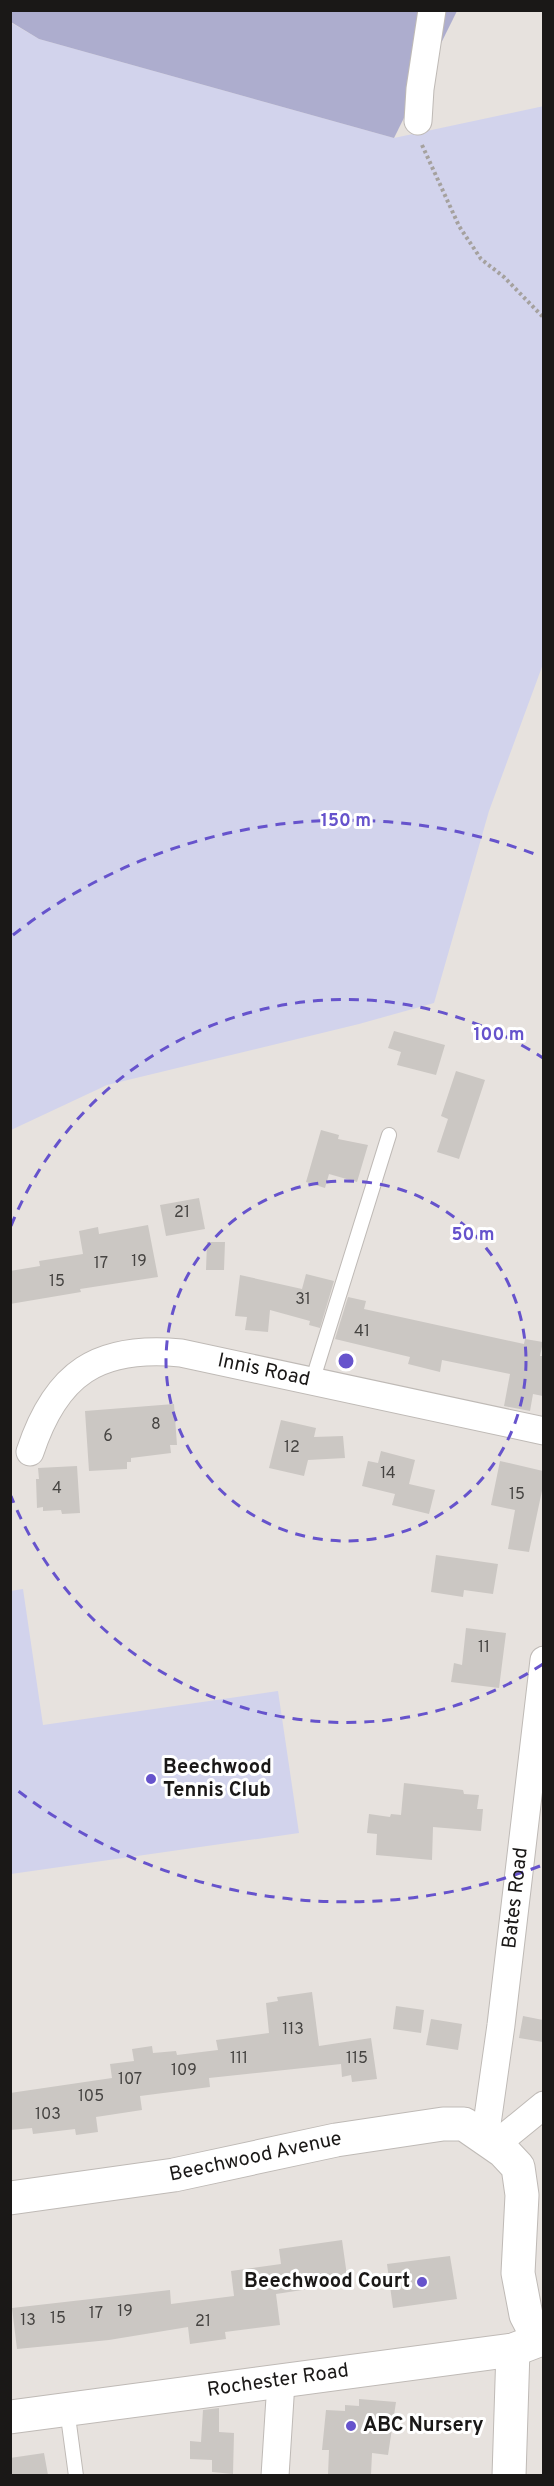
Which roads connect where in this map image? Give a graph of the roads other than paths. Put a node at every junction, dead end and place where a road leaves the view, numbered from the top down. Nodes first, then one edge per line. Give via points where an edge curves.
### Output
1 (432, 10) edge
2 (418, 121) road end
3 (389, 1135) dead end
4 (312, 1382) junction
5 (543, 1431) edge
6 (30, 1452) dead end
7 (543, 1660) edge
8 (543, 2105) edge
9 (490, 2142) junction
10 (10, 2198) edge
11 (532, 2343) edge
12 (280, 2382) junction
13 (67, 2409) junction
14 (10, 2416) edge
15 (76, 2475) edge
16 (275, 2475) edge
17 (509, 2475) edge

1 - 2 street
3 - 4 lane
4 - 5 street, Innis Road
4 - 6 street, Innis Road via 181,1353 154,1350 111,1356 76,1373 41,1420
7 - 9 street, Bates Road
8 - 9 street
9 - 10 street, Beechwood Avenue via 174,2175
9 - 11 street via 518,2168 522,2182 518,2273
11 - 12 street, Rochester Road
11 - 17 street
12 - 13 street, Rochester Road
12 - 16 street
13 - 14 street, Rochester Road
13 - 15 lane

